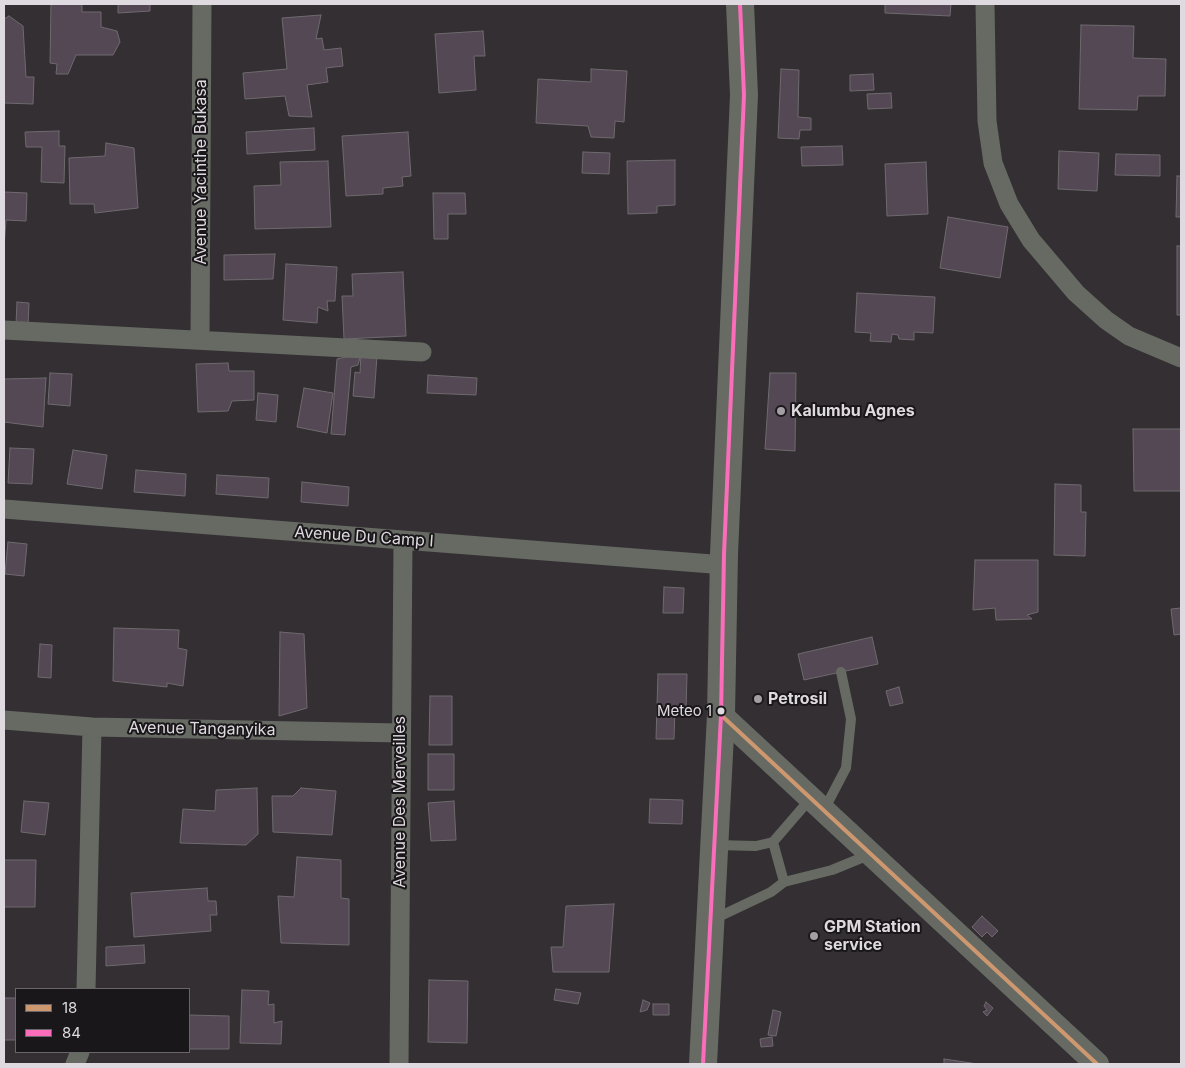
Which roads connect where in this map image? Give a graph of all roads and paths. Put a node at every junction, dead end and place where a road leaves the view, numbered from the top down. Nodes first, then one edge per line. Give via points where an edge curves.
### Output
1 (202, 4) edge
2 (740, 4) edge
3 (985, 4) edge
4 (4, 330) edge
5 (200, 340) junction
6 (422, 352) dead end
7 (1181, 358) edge
8 (4, 509) edge
9 (403, 540) junction
10 (724, 566) junction
11 (841, 672) dead end
12 (721, 715) junction
13 (4, 720) edge
14 (92, 727) junction
15 (400, 732) junction
16 (818, 804) junction
17 (773, 842) junction
18 (715, 845) junction
19 (872, 854) junction
20 (784, 882) junction
21 (710, 920) junction
22 (86, 988) edge
23 (399, 1064) edge
24 (703, 1064) edge
25 (1097, 1064) edge

1 - 5 street, Avenue Yacinthe Bukasa
2 - 10 main road via 744,95
3 - 7 street via 987,121 993,163 1009,204 1031,240 1076,293 1106,320 1130,336
4 - 5 street
5 - 6 street
8 - 9 street, Avenue Du Camp I
9 - 10 street, Avenue Du Camp I
9 - 15 street, Avenue Des Merveilles
10 - 12 main road
11 - 16 lane via 851,719 846,768
12 - 16 street
12 - 18 main road
13 - 14 street, Avenue Tanganyika
14 - 15 street, Avenue Tanganyika
14 - 22 street
15 - 23 street, Avenue Des Merveilles
16 - 17 lane
16 - 19 street
17 - 18 lane via 756,846
17 - 20 lane
18 - 21 main road
19 - 20 lane via 832,870
19 - 25 street
20 - 21 lane via 771,892
21 - 24 main road

